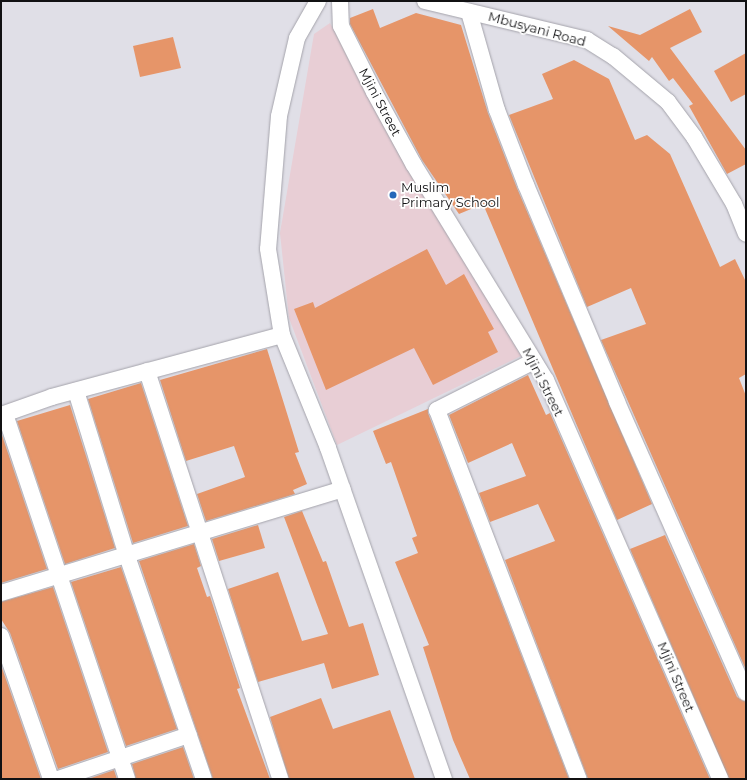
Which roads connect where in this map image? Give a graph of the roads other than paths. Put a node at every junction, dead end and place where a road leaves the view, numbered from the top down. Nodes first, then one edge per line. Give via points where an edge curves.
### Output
1 (318, 1) edge
2 (340, 1) edge
3 (425, 1) edge
4 (469, 12) junction
5 (746, 234) edge
6 (282, 335) junction
7 (534, 361) junction
8 (147, 371) junction
9 (76, 391) junction
10 (3, 415) edge
11 (343, 489) junction
12 (198, 530) junction
13 (126, 553) junction
14 (60, 575) junction
15 (1, 593) edge
16 (1, 636) edge
17 (746, 693) edge
18 (188, 735) junction
19 (120, 756) junction
20 (51, 779) edge
21 (58, 779) edge
22 (127, 779) edge
23 (204, 779) edge
24 (280, 779) edge
25 (444, 779) edge
26 (579, 779) edge
27 (720, 779) edge

1 - 6 street via 297,38 279,116 268,250
2 - 7 street, Mjini Street via 341,26 374,92 414,165
3 - 4 street, Mbusyani Road
4 - 5 street, Mbusyani Road via 587,40 613,56 668,102 734,204
4 - 17 street via 497,110 526,185 617,402
6 - 8 street
6 - 11 street
7 - 26 street via 437,410
7 - 27 street, Mjini Street
8 - 9 street
8 - 12 street
9 - 10 street
9 - 13 street
10 - 14 street
11 - 12 street
11 - 25 street
12 - 13 street
12 - 24 street
13 - 14 street
13 - 18 street
14 - 15 street
14 - 19 street
16 - 20 street
18 - 19 street
18 - 23 street
19 - 21 street
19 - 22 street

